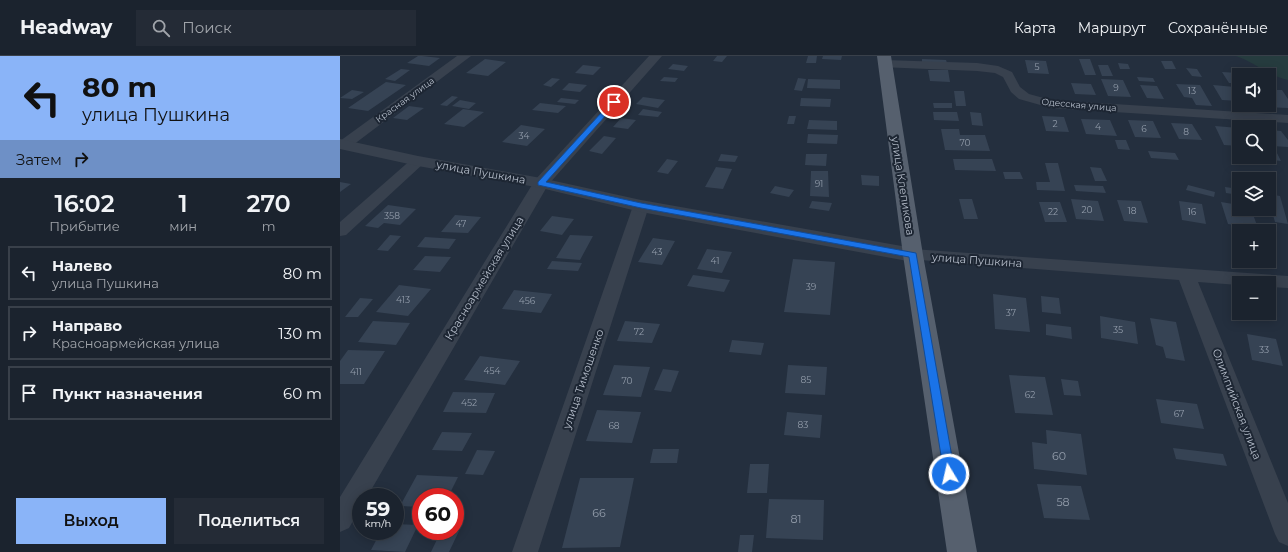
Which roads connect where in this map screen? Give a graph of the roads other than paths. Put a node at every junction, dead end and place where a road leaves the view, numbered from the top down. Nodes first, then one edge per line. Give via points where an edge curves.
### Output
1 (465, 56) edge
2 (656, 56) edge
3 (884, 60) edge
4 (1288, 118) edge
5 (342, 144) edge
6 (418, 161) junction
7 (541, 183) junction
8 (641, 206) junction
9 (340, 231) edge
10 (913, 255) junction
11 (1186, 274) junction
12 (1288, 282) edge
13 (340, 520) edge
14 (1288, 534) edge
15 (525, 552) edge
16 (962, 552) edge

1 - 5 street, Красная улица
2 - 7 street, Красноармейская улица
3 - 4 street, Одесская улица via 998,70 1008,75 1013,87 1026,99 1050,104
3 - 10 main road, улица Клепикова
5 - 6 street, улица Пушкина
6 - 7 street, улица Пушкина
6 - 9 street
7 - 8 street, улица Пушкина
7 - 13 street, Красноармейская улица
8 - 10 street, улица Пушкина
8 - 15 street, улица Тимошенко
10 - 11 street, улица Пушкина
10 - 16 main road, улица Клепикова
11 - 12 street, улица Пушкина
11 - 14 street, Олимпийская улица

